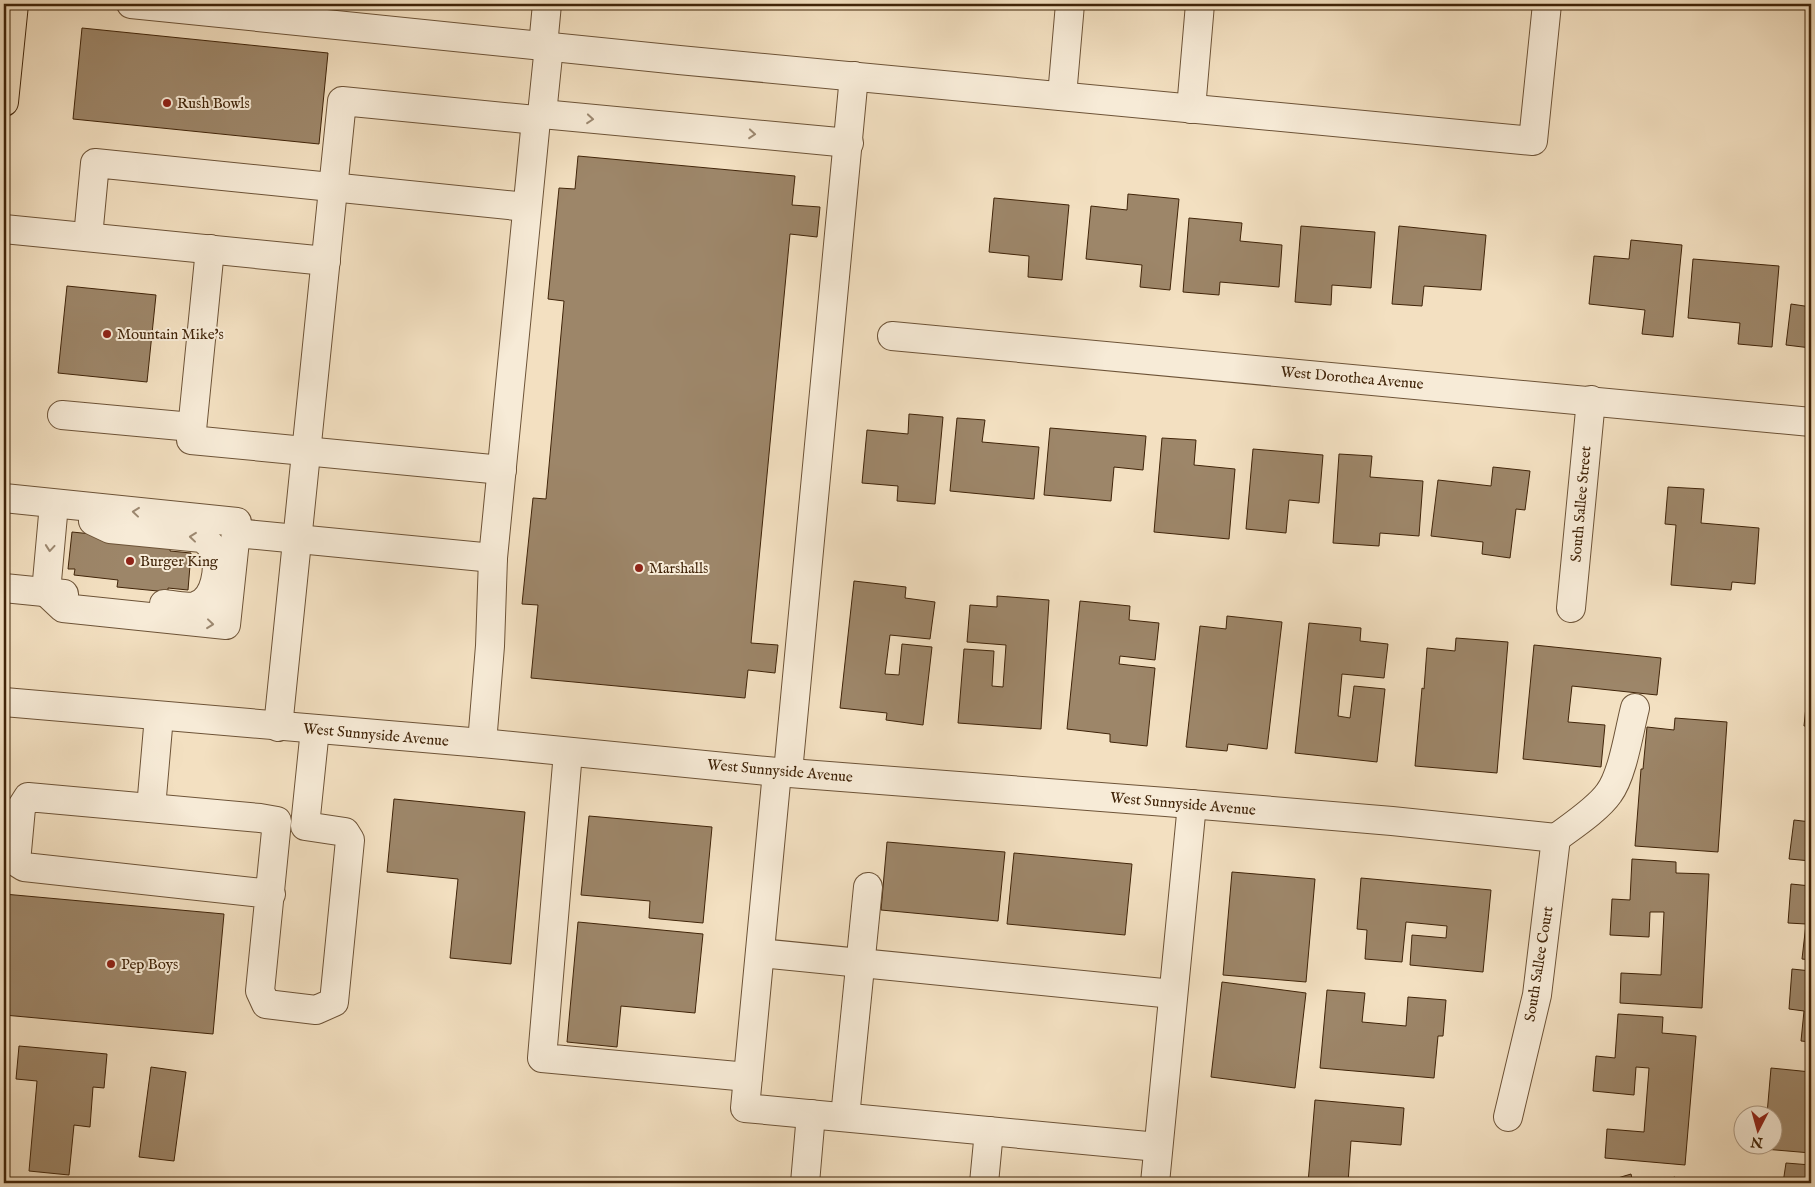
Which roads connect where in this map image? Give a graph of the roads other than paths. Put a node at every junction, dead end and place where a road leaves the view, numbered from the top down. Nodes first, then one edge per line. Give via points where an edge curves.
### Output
1 (14, 4) edge
2 (131, 4) edge
3 (547, 4) edge
4 (1070, 4) edge
5 (1200, 4) edge
6 (1547, 4) edge
7 (546, 46) junction
8 (854, 76) junction
9 (1062, 96) junction
10 (4, 102) edge
11 (1190, 109) junction
12 (539, 117) junction
13 (849, 143) junction
14 (333, 187) junction
15 (527, 206) junction
16 (4, 229) edge
17 (88, 237) junction
18 (210, 249) junction
19 (326, 261) junction
20 (892, 336) dead end
21 (1591, 400) junction
22 (62, 414) dead end
23 (1811, 422) edge
24 (192, 427) junction
25 (306, 452) junction
26 (502, 470) junction
27 (4, 498) edge
28 (54, 504) junction
29 (236, 533) junction
30 (297, 538) junction
31 (493, 558) junction
32 (4, 588) edge
33 (46, 592) junction
34 (1571, 608) dead end
35 (4, 702) edge
36 (1634, 708) dead end
37 (159, 716) junction
38 (278, 727) junction
39 (315, 729) junction
40 (482, 743) junction
41 (568, 752) junction
42 (782, 772) junction
43 (1192, 804) junction
44 (151, 808) junction
45 (277, 821) junction
46 (306, 826) junction
47 (1556, 838) junction
48 (868, 887) dead end
49 (271, 894) junction
50 (760, 953) junction
51 (861, 964) junction
52 (1173, 994) junction
53 (748, 1077) junction
54 (811, 1114) junction
55 (1508, 1117) dead end
56 (845, 1118) junction
57 (989, 1131) junction
58 (1158, 1147) junction
59 (805, 1183) edge
60 (984, 1183) edge
61 (1155, 1183) edge

1 - 10 main road
2 - 7 street
3 - 7 street
4 - 9 street
5 - 11 street
6 - 11 street via 1533,142
7 - 8 street
7 - 12 street
8 - 9 street
8 - 13 street
9 - 11 street
12 -> 13 street
12 - 14 street via 342,101
12 - 15 street
13 - 42 street
14 - 15 street
14 - 17 street via 95,163
14 - 19 street
15 - 26 street
16 - 17 street
17 - 18 street
18 - 19 street
18 - 24 street
19 - 25 street
20 - 21 street, West Dorothea Avenue
21 - 23 street, West Dorothea Avenue
21 - 34 street, South Sallee Street
22 - 24 street
24 - 25 street via 191,440
25 - 26 street
25 - 30 street
26 - 31 street
27 - 28 street
29 -> 28 street via 237,522
28 -> 33 street
33 -> 28 street via 194,606 208,600 215,579 213,548 202,538 110,529
29 - 30 street
33 -> 29 street via 63,608 226,625
30 - 31 street
30 - 38 street
31 - 40 street
32 - 33 street
35 - 37 street, West Sunnyside Avenue
36 - 47 street via 1619,773 1609,793
37 - 38 street, West Sunnyside Avenue
37 - 44 street
38 - 39 street, West Sunnyside Avenue
39 - 40 street, West Sunnyside Avenue
39 - 46 street
40 - 41 street, West Sunnyside Avenue
41 - 42 street, West Sunnyside Avenue
41 - 53 street via 542,1058
42 - 43 street, West Sunnyside Avenue
42 - 50 street
43 - 47 street, West Sunnyside Avenue
43 - 52 street
44 - 45 street
44 - 49 street via 28,797 21,808 16,862 24,868
45 - 46 street
45 - 49 street
46 - 49 street via 345,832 350,840 334,1002 316,1010 266,1004 260,991
47 - 55 street, South Sallee Court via 1537,995
48 - 51 street
50 - 51 street
50 - 53 street
51 - 52 street
51 - 56 street
52 - 58 street
53 - 54 street via 745,1108
54 - 56 street
54 - 59 street
56 - 57 street
57 - 58 street
57 - 60 street
58 - 61 street

